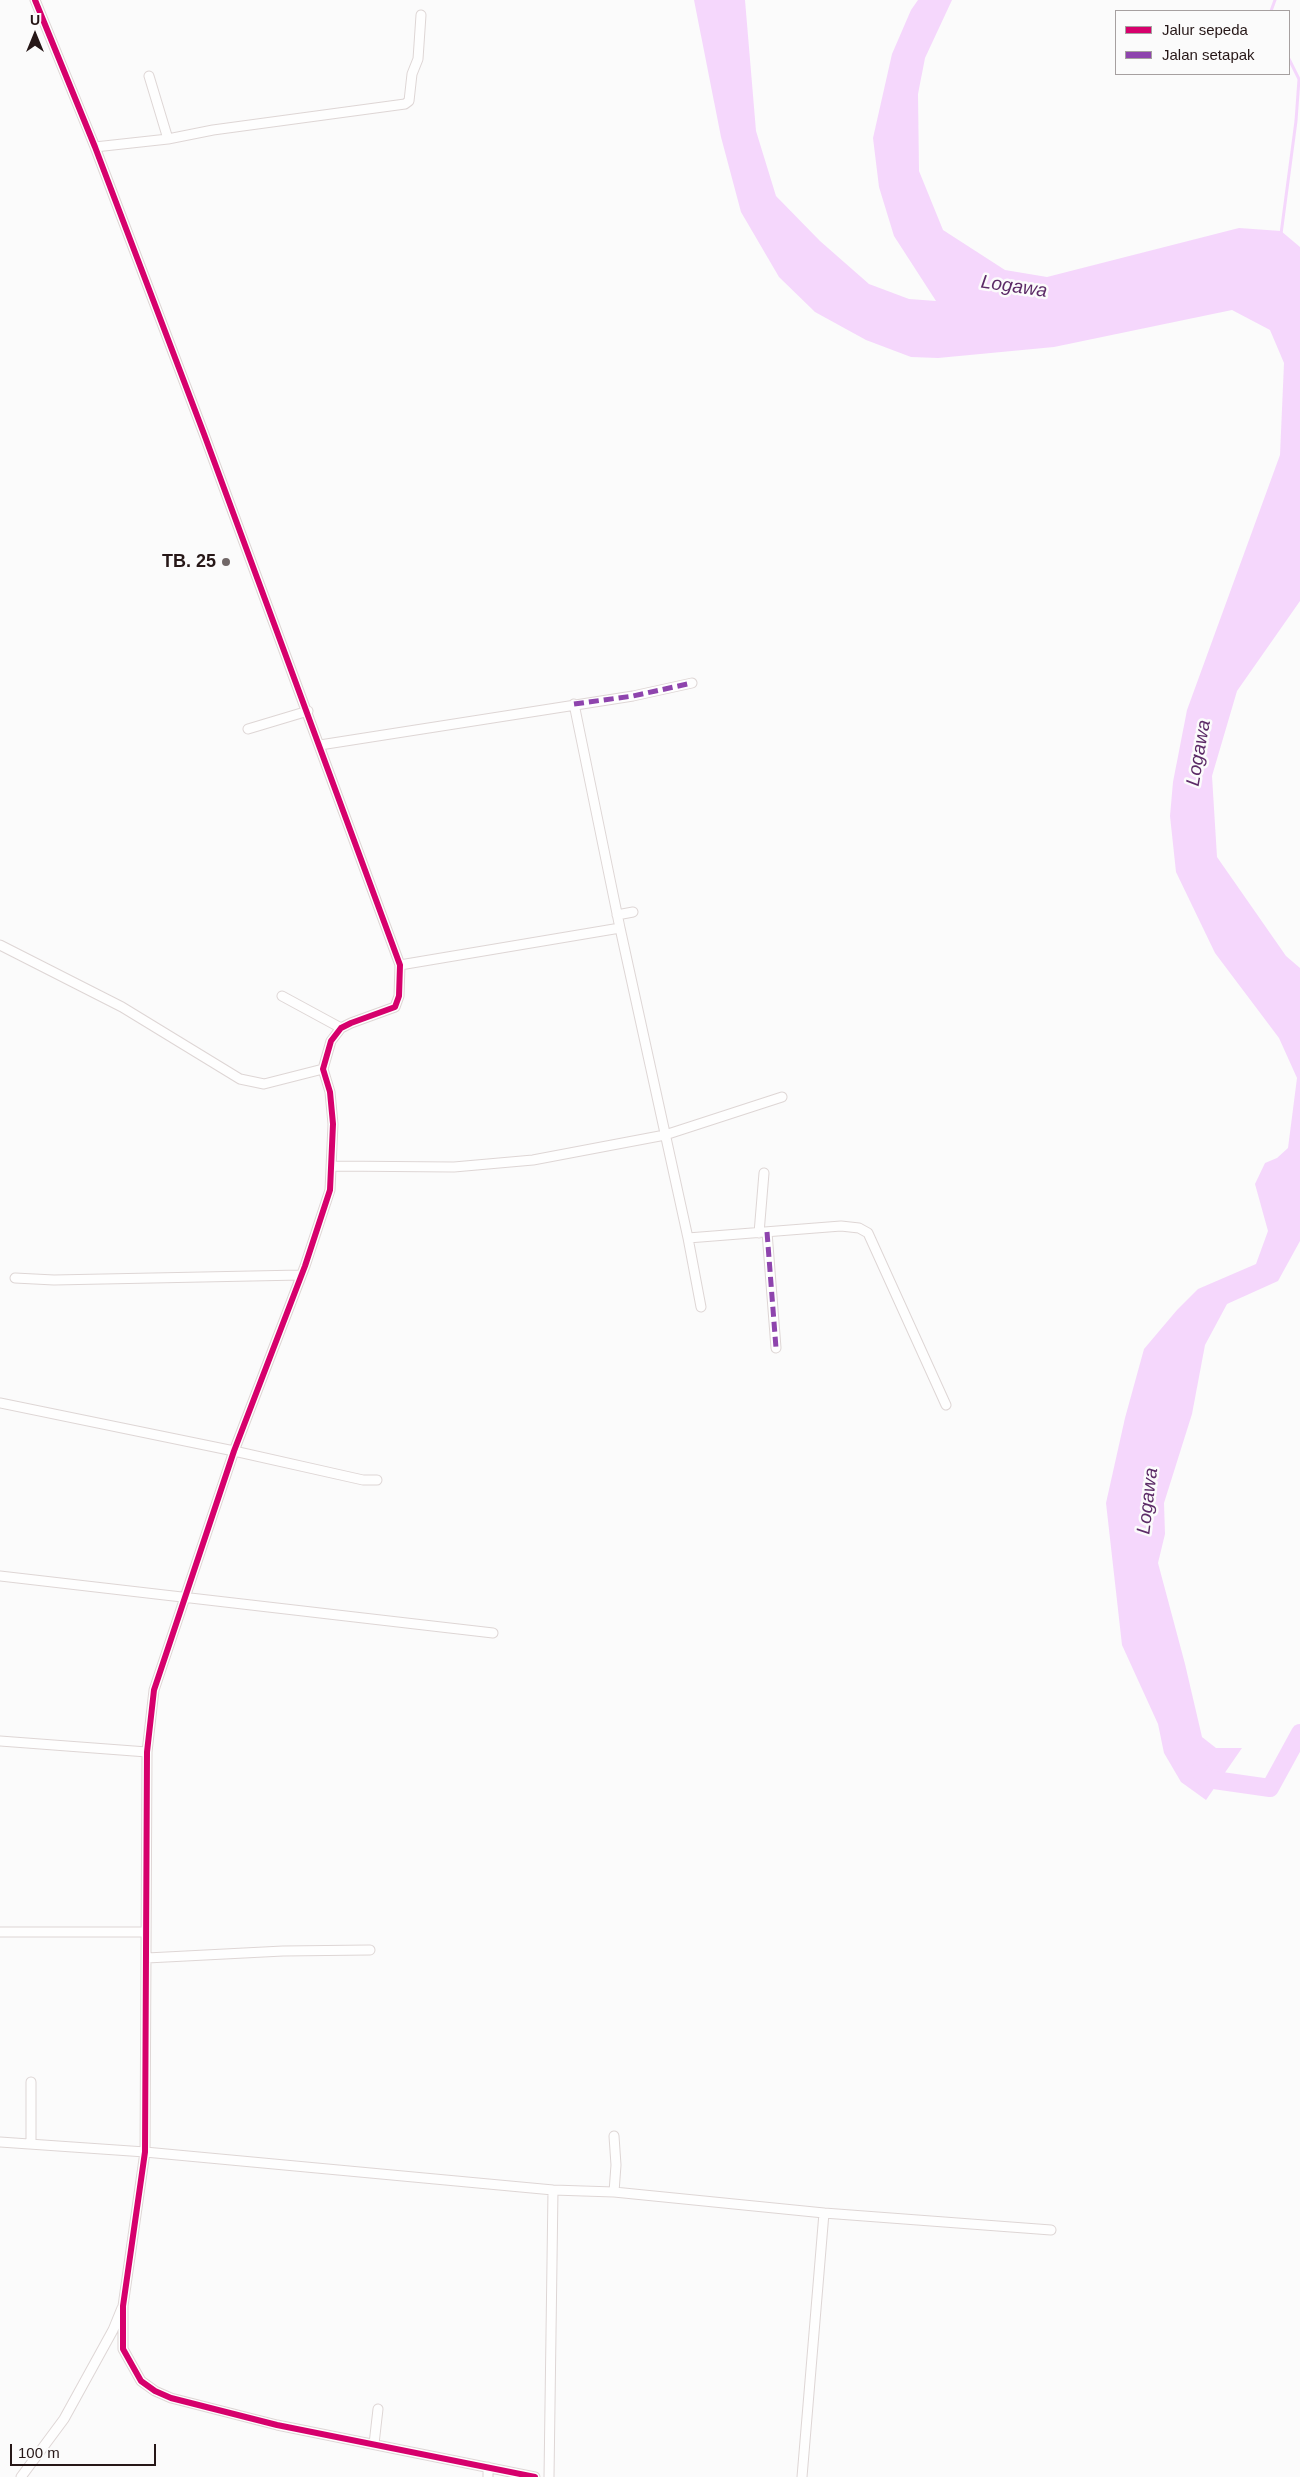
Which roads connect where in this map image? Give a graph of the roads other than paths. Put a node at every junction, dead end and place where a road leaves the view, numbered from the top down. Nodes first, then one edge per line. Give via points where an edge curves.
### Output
1 (34, 0) edge
2 (421, 15) dead end
3 (149, 76) dead end
4 (168, 139) junction
5 (95, 148) junction
6 (692, 683) dead end
7 (574, 704) junction
8 (308, 711) junction
9 (248, 728) dead end
10 (320, 745) junction
11 (634, 912) dead end
12 (617, 915) junction
13 (620, 928) junction
14 (0, 945) edge
15 (400, 966) junction
16 (282, 996) dead end
17 (341, 1028) junction
18 (323, 1069) junction
19 (782, 1097) dead end
20 (665, 1135) junction
21 (332, 1166) junction
22 (764, 1173) dead end
23 (763, 1232) junction
24 (688, 1238) junction
25 (301, 1275) junction
26 (15, 1278) dead end
27 (701, 1308) dead end
28 (776, 1348) dead end
29 (0, 1403) edge
30 (946, 1404) dead end
31 (234, 1451) junction
32 (378, 1480) dead end
33 (0, 1576) edge
34 (183, 1598) junction
35 (493, 1633) dead end
36 (0, 1741) edge
37 (147, 1752) junction
38 (0, 1932) edge
39 (146, 1932) junction
40 (370, 1950) dead end
41 (147, 1958) junction
42 (31, 2082) dead end
43 (614, 2136) dead end
44 (0, 2142) edge
45 (31, 2144) junction
46 (146, 2152) junction
47 (553, 2190) junction
48 (614, 2192) junction
49 (824, 2213) junction
50 (1051, 2230) dead end
51 (124, 2306) junction
52 (378, 2410) dead end
53 (374, 2444) junction
54 (488, 2467) junction
55 (21, 2477) edge
56 (488, 2477) edge
57 (535, 2477) edge
58 (549, 2477) edge
59 (802, 2477) edge

1 - 5 street
2 - 4 street via 418,59 412,74 409,101 405,104
3 - 4 street
4 - 5 street
5 - 8 street
6 - 7 street
7 - 10 street
7 - 12 street
8 - 9 street
8 - 10 street
10 - 15 street
11 - 12 street
12 - 13 street
13 - 15 street
13 - 20 street
14 - 18 street via 122,1007 240,1079 264,1084
15 - 17 street via 399,996 395,1007
16 - 17 street
17 - 18 street via 331,1041
18 - 21 street via 330,1092
19 - 20 street
20 - 21 street via 533,1160 454,1167
20 - 24 street
21 - 25 street via 330,1190
22 - 23 street
23 - 24 street
23 - 28 street
23 - 30 street via 841,1226 859,1228 868,1234
24 - 27 street
25 - 26 street
25 - 31 street
29 - 31 street
31 - 32 street via 363,1480
31 - 34 street
33 - 34 street
34 - 35 street
34 - 37 street via 154,1690
36 - 37 street
37 - 39 street
38 - 39 street
39 - 41 street
40 - 41 street
41 - 46 street
42 - 45 street
43 - 48 street
44 - 45 street
45 - 46 street
46 - 47 street
46 - 51 street
47 - 48 street
47 - 58 street
48 - 49 street
49 - 50 street
49 - 59 street
51 - 53 street via 123,2349 141,2381 155,2392 277,2425
51 - 55 street via 64,2419
52 - 53 street
53 - 54 street
54 - 56 street
54 - 57 street

